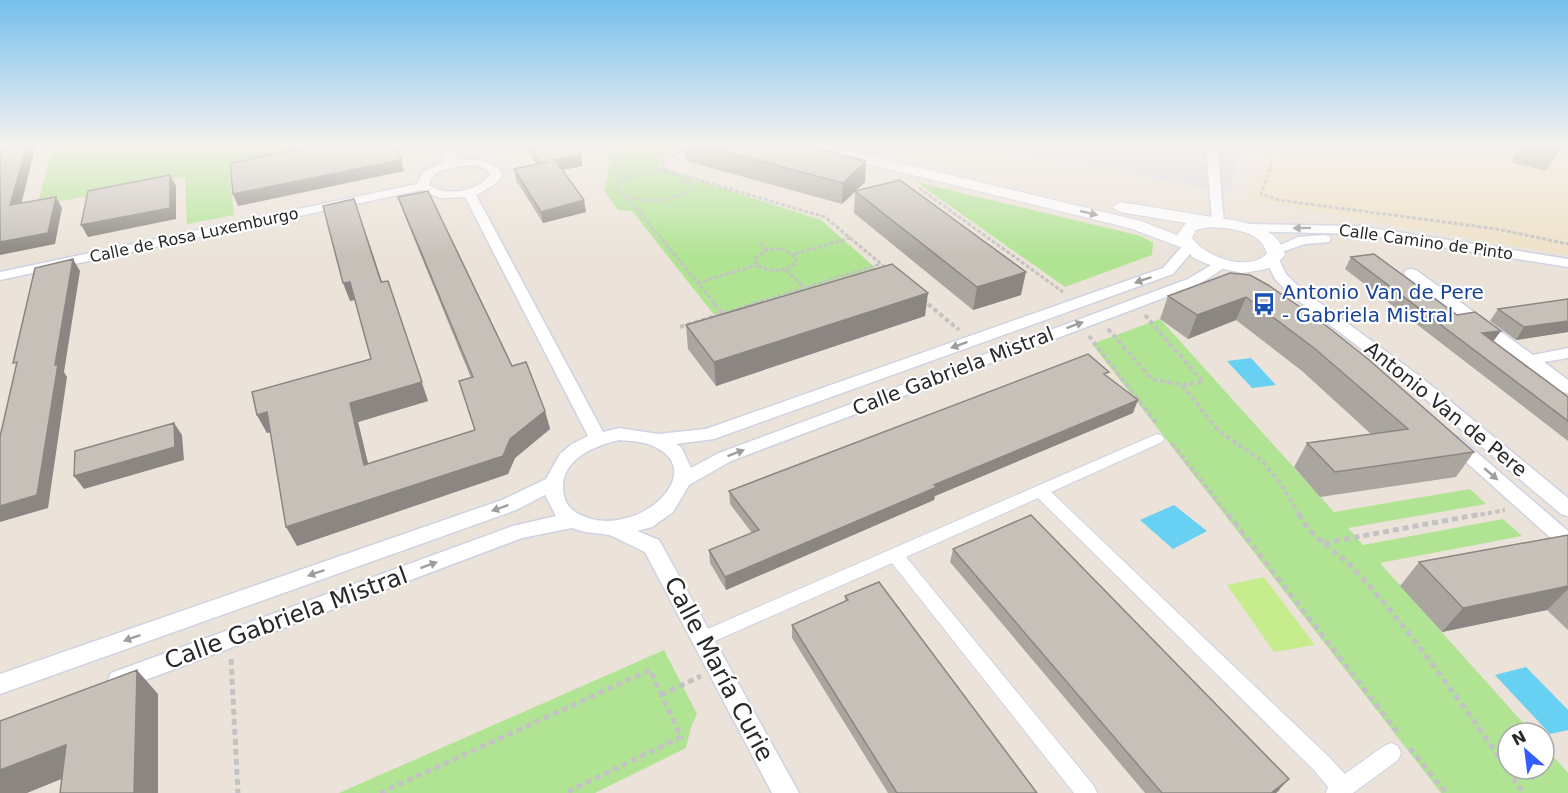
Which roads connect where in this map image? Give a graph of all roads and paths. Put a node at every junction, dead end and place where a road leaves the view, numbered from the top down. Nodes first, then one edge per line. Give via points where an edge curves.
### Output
1 (423, 182) edge
2 (492, 182) edge
3 (623, 182) edge
4 (687, 182) edge
5 (708, 182) edge
6 (961, 182) edge
7 (1014, 182) edge
8 (1214, 182) edge
9 (1265, 182) edge
10 (617, 185) joint
11 (915, 185) dead end
12 (423, 186) junction
13 (469, 193) junction
14 (622, 195) junction
15 (764, 198) junction
16 (758, 203) dead end
17 (1213, 222) junction
18 (1248, 228) junction
19 (850, 238) junction
20 (760, 243) dead end
21 (1568, 244) edge
22 (1188, 246) junction
23 (767, 250) junction
24 (795, 255) junction
25 (1275, 255) junction
26 (1568, 263) edge
27 (881, 264) junction
28 (757, 265) junction
29 (1228, 265) junction
30 (786, 270) junction
31 (890, 272) edge
32 (1411, 273) dead end
33 (1568, 273) edge
34 (0, 276) edge
35 (697, 283) junction
36 (1260, 285) edge
37 (804, 288) junction
38 (917, 295) edge
39 (1077, 303) junction
40 (1135, 303) junction
41 (723, 313) junction
42 (1098, 317) junction
43 (1080, 324) junction
44 (680, 327) dead end
45 (971, 340) junction
46 (1568, 353) edge
47 (1530, 360) junction
48 (1182, 386) junction
49 (1568, 388) edge
50 (1162, 434) junction
51 (1446, 434) edge
52 (598, 439) junction
53 (658, 440) junction
54 (684, 480) junction
55 (553, 483) junction
56 (1041, 491) junction
57 (1527, 506) junction
58 (1568, 509) edge
59 (661, 513) junction
60 (573, 520) junction
61 (615, 529) junction
62 (1568, 542) edge
63 (1324, 543) junction
64 (652, 546) junction
65 (895, 555) junction
66 (230, 639) junction
67 (702, 639) junction
68 (718, 668) junction
69 (0, 684) edge
70 (99, 687) edge
71 (661, 694) junction
72 (1401, 745) junction
73 (1496, 752) edge
74 (1339, 791) edge
75 (238, 793) edge
76 (380, 793) edge
77 (565, 793) edge
78 (786, 793) edge
79 (1088, 793) edge
80 (1446, 793) edge

1 - 12 street
2 - 13 street
3 - 10 path
4 - 14 path via 688,191 677,197 650,202
5 - 15 path
6 -> 22 street via 1135,224
7 - 17 street via 1141,212
8 - 17 street
9 - 21 path via 1261,194 1278,201 1497,229
10 - 14 path
11 - 39 path
12 - 13 street via 438,194
12 - 34 street, Calle de Rosa Luxemburgo
13 - 52 street
14 - 35 path
15 - 16 path
15 - 19 path via 825,217
17 - 18 street
17 - 22 street via 1197,224 1185,232
18 - 25 street via 1267,238
26 -> 18 street, Calle Camino de Pinto via 1359,230
19 - 24 path
19 - 27 path
20 - 23 path
22 - 29 street via 1201,256
22 -> 39 street, Calle Gabriela Mistral via 1168,271
23 - 24 path via 781,249
23 - 28 path via 758,255
24 - 30 path via 796,263
25 - 29 street via 1254,267
25 - 33 street, Calle Camino de Pinto via 1303,240 1364,240
25 - 58 street, Antonio Van de Pere via 1280,276 1296,292 1416,382
27 - 31 path
27 - 37 path
28 - 30 path via 767,270
28 - 35 path
29 - 36 street
29 - 40 street, Calle Gabriela Mistral
30 - 37 path
32 - 47 street
35 - 41 path
37 - 41 path
38 - 45 path
39 - 45 street, Calle Gabriela Mistral
40 - 42 street, Calle Gabriela Mistral
40 - 48 path via 1203,382
41 - 44 path
42 - 43 street, Calle Gabriela Mistral
42 - 48 path via 1152,379
43 - 50 path
54 -> 43 street, Calle Gabriela Mistral via 725,457
45 -> 53 street, Calle Gabriela Mistral via 708,435
46 - 47 street
47 - 49 street
48 - 63 path via 1219,430 1261,460 1281,484 1304,525
50 - 56 street
50 - 72 path
51 -> 57 street, Antonio Van de Pere
52 - 53 street via 634,434
52 - 55 street via 567,458
53 - 54 street via 680,458
54 - 59 street via 677,496
55 - 60 street via 554,498
55 -> 69 street, Calle Gabriela Mistral via 509,505
56 - 65 street
56 - 74 street via 1320,763
57 - 62 street, Antonio Van de Pere
57 - 63 path
59 - 61 street via 639,524
59 - 64 street
60 - 61 street via 595,528
66 -> 60 street, Calle Gabriela Mistral via 520,531
61 - 64 street
63 - 73 path via 1353,568 1426,656
64 - 67 street, Calle María Curie
65 - 67 street
65 - 79 street
66 - 70 street, Calle Gabriela Mistral
66 - 75 path
67 - 68 street, Calle María Curie
68 - 71 path
68 - 78 street, Calle María Curie
71 - 76 path via 650,670
71 - 77 path via 681,737
72 - 74 street
72 - 80 path

